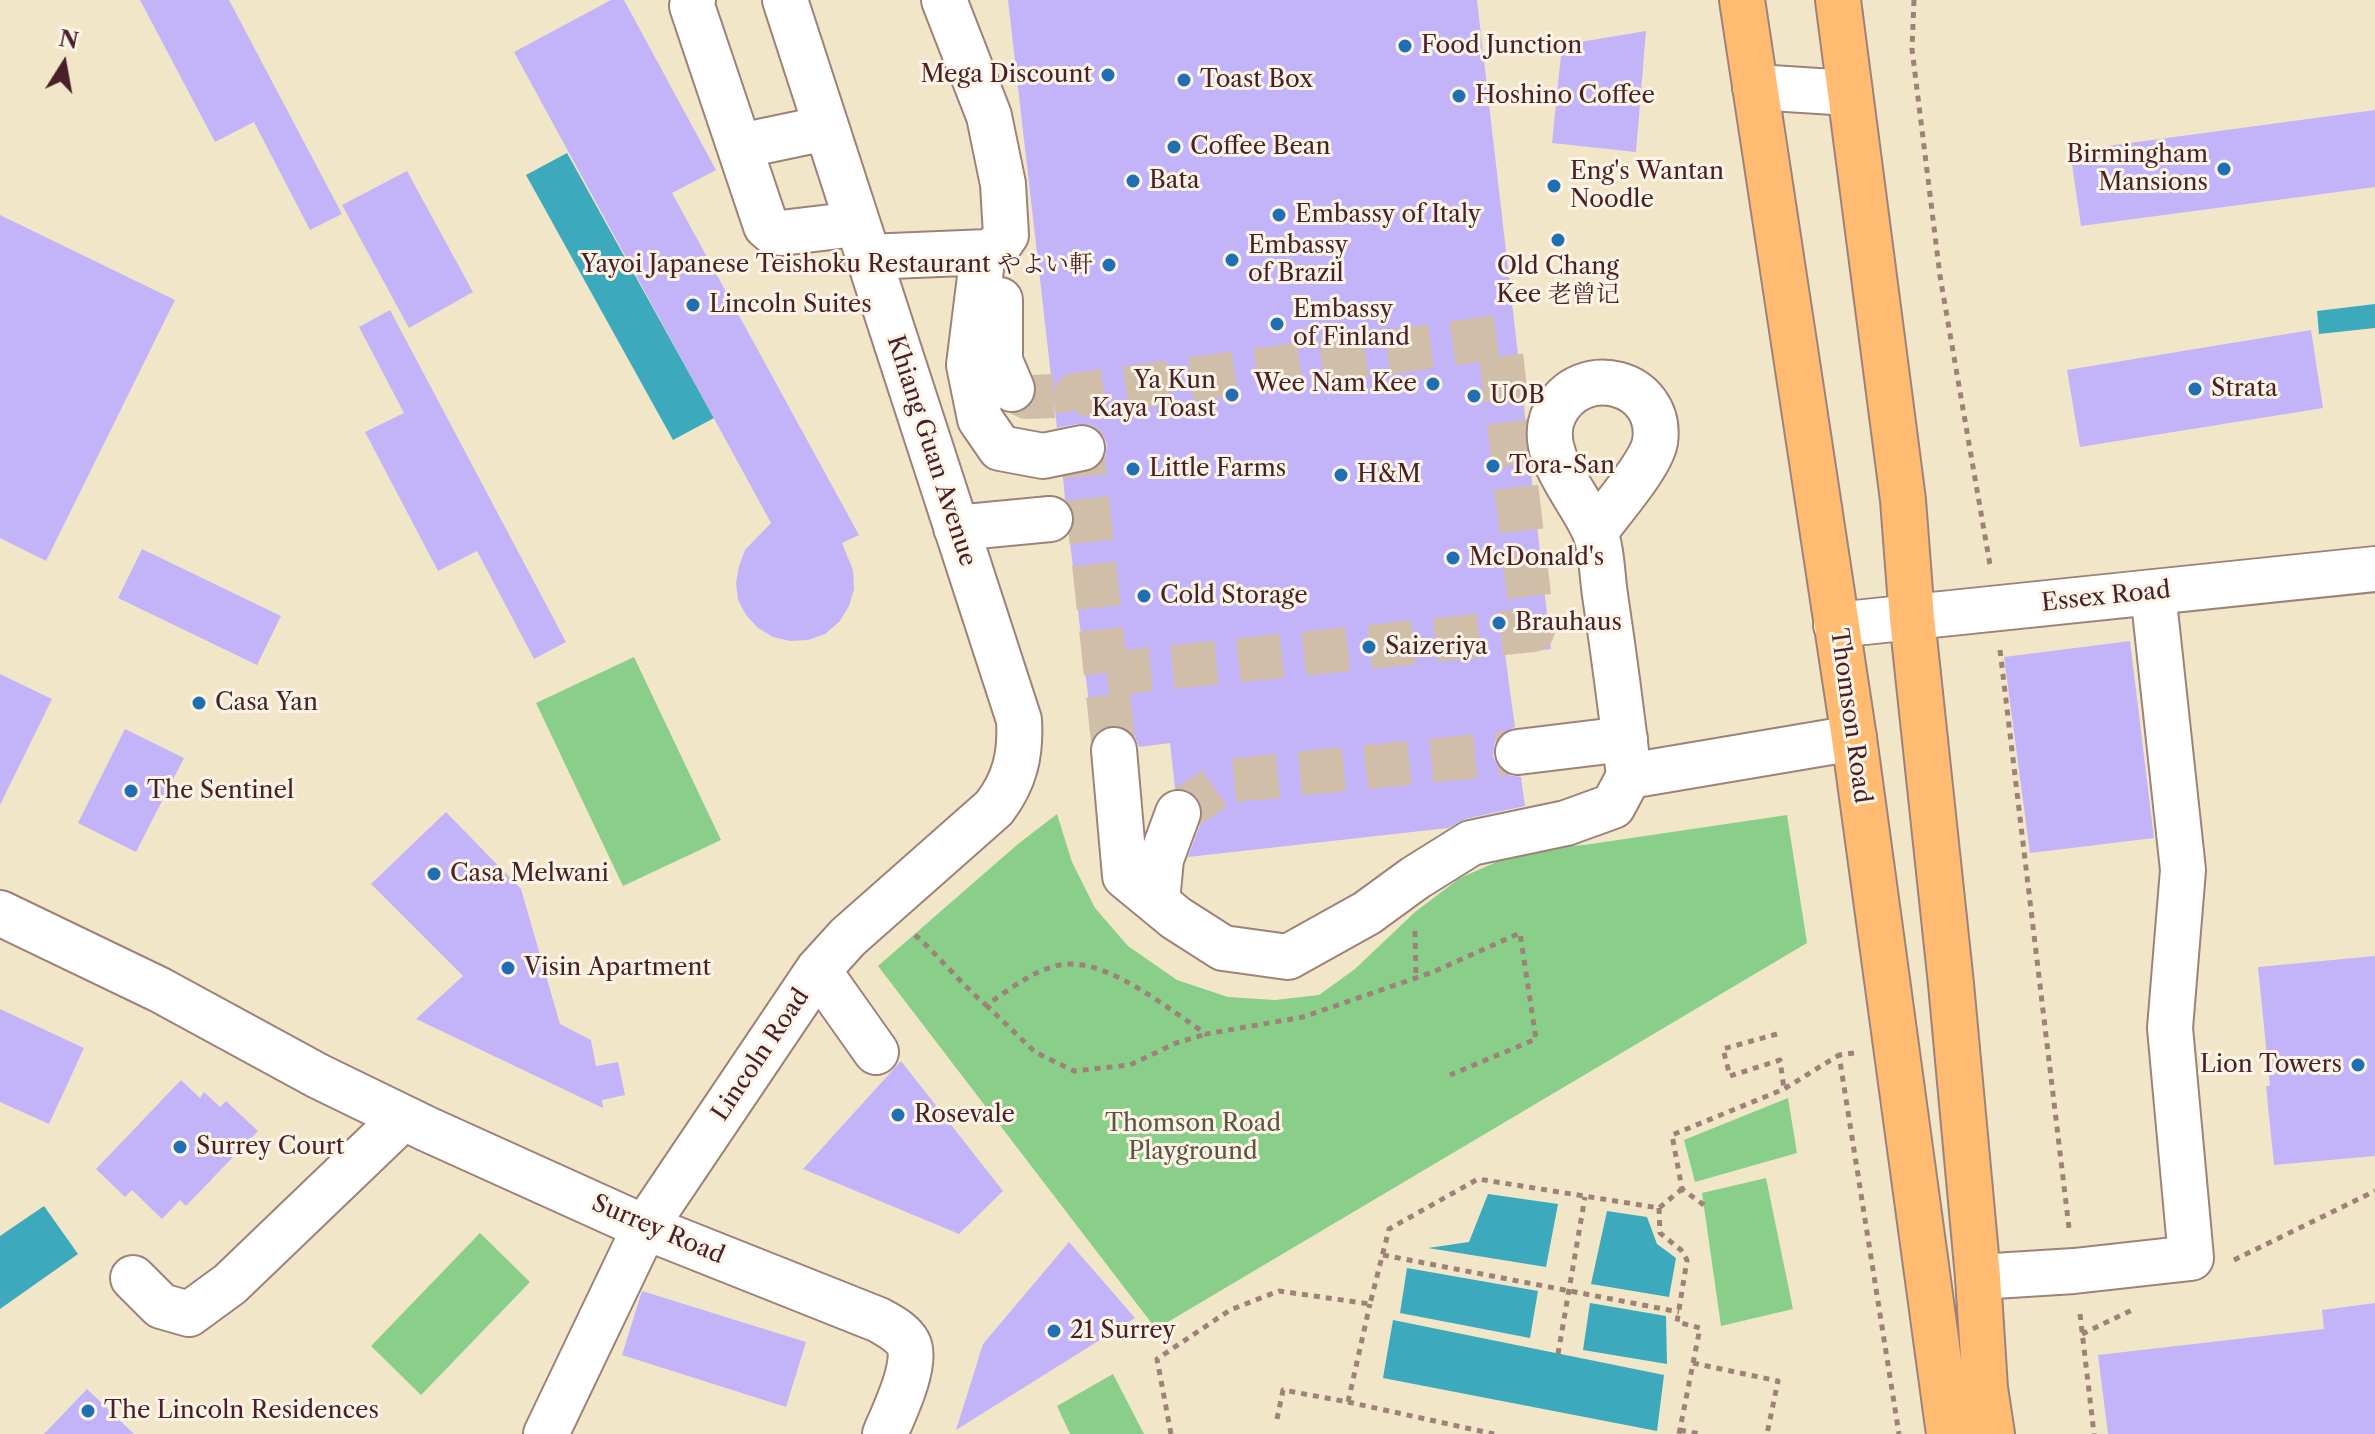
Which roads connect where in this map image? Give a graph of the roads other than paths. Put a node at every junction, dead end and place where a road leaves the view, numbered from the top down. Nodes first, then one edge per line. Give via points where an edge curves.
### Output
1 (693, 0) edge
2 (785, 0) edge
3 (944, 0) edge
4 (1742, 0) edge
5 (1838, 0) edge
6 (1755, 87) junction
7 (1850, 93) junction
8 (826, 128) junction
9 (740, 146) junction
10 (861, 240) junction
11 (991, 249) junction
12 (1012, 389) dead end
13 (1082, 448) dead end
14 (1050, 519) dead end
15 (956, 528) junction
16 (1595, 532) dead end
17 (2375, 569) edge
18 (2153, 592) junction
19 (1912, 618) junction
20 (1836, 625) junction
21 (1019, 720) joint
22 (1854, 738) junction
23 (1114, 750) tunnel mouth
24 (1518, 752) tunnel mouth
25 (1627, 758) junction
26 (1178, 813) tunnel mouth
27 (1157, 902) junction
28 (0, 913) edge
29 (818, 970) junction
30 (876, 1052) dead end
31 (403, 1118) junction
32 (645, 1227) junction
33 (1978, 1277) junction
34 (133, 1278) dead end
35 (546, 1434) edge
36 (885, 1434) edge
37 (1949, 1434) edge
38 (1992, 1434) edge

1 - 9 street
2 - 8 street, Khiang Guan Avenue
3 - 11 street via 989,116 1003,184 1006,235
4 - 6 main road, Thomson Road
5 - 7 main road
6 - 7 street
6 - 20 main road, Thomson Road
7 - 19 main road via 1903,500
8 - 9 street
8 - 10 street, Khiang Guan Avenue
9 - 10 street via 766,226 773,232
10 - 11 street
10 - 15 street, Khiang Guan Avenue
11 - 12 street via 1000,361
11 - 13 street via 969,365 980,419 1000,448 1043,456
14 - 15 street
15 - 21 street, Khiang Guan Avenue
16 - 25 street
17 - 18 street, Essex Road
18 - 19 street, Essex Road
18 - 33 street via 2183,870 2170,1028 2191,1258
19 - 20 street, Essex Road
19 - 33 main road
20 - 22 main road, Thomson Road
21 - 29 street, Lincoln Road via 1018,761 1009,789 994,808
22 - 25 street
22 - 37 main road, Thomson Road
23 - 27 street via 1125,876
24 - 25 street
25 - 27 street via 1613,806 1566,823 1471,843 1367,913 1288,957 1223,948
26 - 27 street via 1161,859
28 - 31 street, Surrey Road
29 - 30 street
29 - 32 street, Lincoln Road
31 - 32 street, Surrey Road
31 - 34 street via 230,1284 189,1314 161,1306
32 - 35 street, Lincoln Road
32 - 36 street, Surrey Road via 898,1331 910,1345 911,1361
33 - 38 main road

